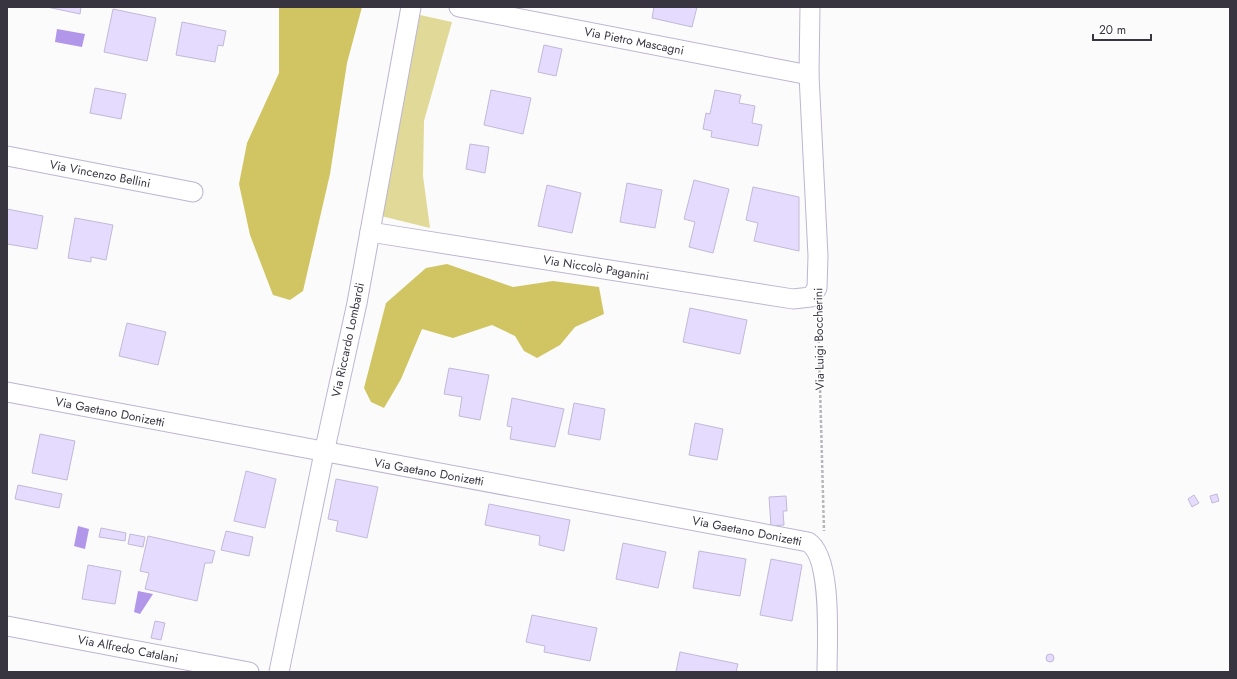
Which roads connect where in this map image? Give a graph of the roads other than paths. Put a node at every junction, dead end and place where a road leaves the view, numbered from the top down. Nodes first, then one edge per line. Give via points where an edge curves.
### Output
1 (411, 7) edge
2 (459, 7) edge
3 (810, 7) edge
4 (809, 75) junction
5 (7, 156) edge
6 (194, 192) dead end
7 (370, 232) junction
8 (817, 288) joint
9 (7, 392) edge
10 (324, 452) junction
11 (7, 626) edge
12 (249, 672) edge
13 (279, 672) edge
14 (827, 672) edge

1 - 7 street, Via Riccardo Lombardi
2 - 4 street, Via Pietro Mascagni
3 - 4 street, Via Luigi Boccherini
4 - 8 street, Via Luigi Boccherini via 818,256
5 - 6 street, Via Vincenzo Bellini
7 - 8 street, Via Niccolò Paganini via 792,300 811,297
7 - 10 street, Via Riccardo Lombardi
9 - 10 street, Via Gaetano Donizetti
10 - 13 street, Via Riccardo Lombardi
10 - 14 street, Via Gaetano Donizetti via 808,542 816,550 826,580
11 - 12 street, Via Alfredo Catalani

